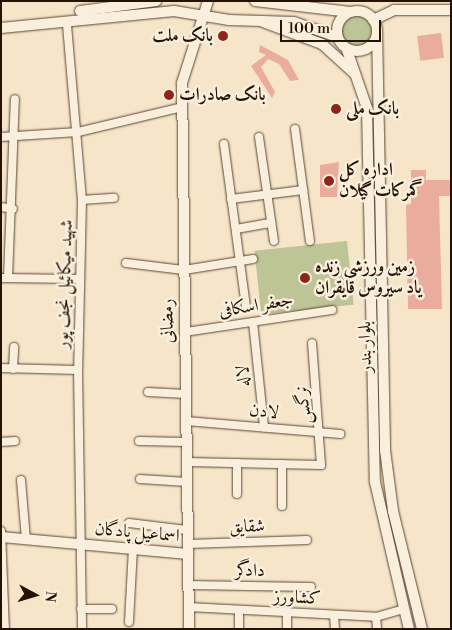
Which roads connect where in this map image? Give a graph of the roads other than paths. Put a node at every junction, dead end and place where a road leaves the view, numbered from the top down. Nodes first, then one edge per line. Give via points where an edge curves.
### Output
1 (156, 1) edge
2 (208, 1) edge
3 (255, 1) edge
4 (451, 10) edge
5 (350, 12) junction
6 (205, 17) junction
7 (373, 20) junction
8 (263, 21) junction
9 (1, 22) edge
10 (67, 25) dead end
11 (1, 28) edge
12 (378, 30) junction
13 (337, 37) junction
14 (347, 50) junction
15 (359, 78) junction
16 (15, 99) dead end
17 (182, 107) junction
18 (295, 129) dead end
19 (78, 132) junction
20 (17, 136) junction
21 (1, 137) edge
22 (259, 138) dead end
23 (224, 144) dead end
24 (303, 190) junction
25 (268, 194) junction
26 (114, 198) dead end
27 (231, 199) junction
28 (82, 200) junction
29 (1, 207) edge
30 (12, 209) junction
31 (271, 224) junction
32 (236, 229) junction
33 (274, 241) dead end
34 (310, 241) dead end
35 (253, 259) dead end
36 (240, 261) junction
37 (126, 263) dead end
38 (184, 270) junction
39 (5, 278) edge
40 (78, 279) junction
41 (382, 292) junction
42 (370, 293) junction
43 (246, 307) dead end
44 (332, 310) dead end
45 (253, 322) junction
46 (185, 332) junction
47 (312, 343) dead end
48 (14, 347) dead end
49 (1, 368) edge
50 (13, 368) junction
51 (78, 370) junction
52 (148, 392) dead end
53 (186, 394) junction
54 (186, 421) junction
55 (264, 427) junction
56 (322, 432) junction
57 (340, 434) dead end
58 (15, 441) dead end
59 (139, 441) dead end
60 (1, 442) edge
61 (186, 442) junction
62 (186, 462) junction
63 (237, 463) junction
64 (282, 464) junction
65 (140, 479) dead end
66 (21, 480) dead end
67 (187, 482) junction
68 (237, 494) dead end
69 (282, 506) dead end
70 (129, 523) dead end
71 (188, 530) junction
72 (1, 531) edge
73 (2, 537) edge
74 (26, 539) junction
75 (307, 540) dead end
76 (83, 545) junction
77 (133, 549) junction
78 (188, 549) junction
79 (188, 585) junction
80 (311, 587) dead end
81 (188, 607) junction
82 (82, 609) junction
83 (112, 609) dead end
84 (404, 609) junction
85 (239, 610) junction
86 (287, 612) junction
87 (334, 614) junction
88 (376, 617) junction
89 (129, 622) dead end
90 (5, 629) edge
91 (82, 629) edge
92 (189, 629) edge
93 (239, 629) edge
94 (287, 629) edge
95 (334, 629) edge
96 (377, 629) edge
97 (409, 629) edge
98 (422, 629) edge

1 - 9 main road
2 - 6 main road, رمضانی
3 - 5 main road
4 - 7 main road via 394,10
5 - 7 main road via 366,13
5 - 13 main road via 339,22
6 - 8 main road
6 - 11 main road via 160,11
6 - 17 main road, رمضانی via 184,74
7 - 12 main road
8 - 13 main road via 294,22
8 - 15 main road via 322,44
10 - 19 street, شهید میکائیل نجف پور
12 - 14 main road via 368,49
12 - 41 main road, بلوار بندر
13 - 14 main road
14 - 15 main road, بلوار بندر
15 - 42 main road, بلوار بندر via 367,108
16 - 20 street
17 - 19 street
17 - 38 main road, رمضانی
18 - 24 street
19 - 20 street
19 - 28 street, شهید میکائیل نجف پور
20 - 21 street
20 - 30 street
22 - 25 street
23 - 27 street
24 - 25 street
24 - 34 street
25 - 27 street
25 - 31 street
26 - 28 street
27 - 32 street
28 - 40 street, شهید میکائیل نجف پور
29 - 30 street
30 - 39 street
31 - 32 street
31 - 33 street
32 - 36 street
35 - 36 street
36 - 38 street
36 - 43 street
37 - 38 street
38 - 46 main road, رمضانی
39 - 40 street
40 - 51 street, شهید میکائیل نجف پور
41 - 42 main road
41 - 98 main road, بلوار بندر via 388,480
42 - 84 main road, بلوار بندر via 375,482
44 - 45 street, جعفر اسکافی
45 - 46 street, جعفر اسکافی
45 - 55 street, لاله
46 - 53 main road, رمضانی
47 - 56 street, نرگس
48 - 50 street
49 - 50 street
50 - 51 street
51 - 76 street, شهید میکائیل نجف پور
52 - 53 street
53 - 54 main road, رمضانی
54 - 55 street, لادن
54 - 61 main road, رمضانی
55 - 56 street, لادن
56 - 57 street, لادن
56 - 64 street, نرگس via 321,465
58 - 60 street
59 - 61 street
61 - 62 main road, رمضانی
62 - 63 street
62 - 67 main road, رمضانی
63 - 64 street
63 - 68 street
64 - 69 street
65 - 67 street
66 - 74 street
67 - 71 main road, رمضانی
70 - 71 street
71 - 78 main road, رمضانی
72 - 73 street
73 - 74 main road, اسماعیل پادگان
73 - 90 street
74 - 76 main road, اسماعیل پادگان
75 - 78 street, شقایق
76 - 77 main road, اسماعیل پادگان
76 - 82 street, شهید میکائیل نجف پور
77 - 78 main road, اسماعیل پادگان
77 - 89 street
78 - 79 main road, رمضانی
79 - 80 street, دادگر
79 - 81 main road, رمضانی
81 - 85 street, کشاورز
81 - 92 main road, رمضانی
82 - 83 street
82 - 91 street, شهید میکائیل نجف پور
84 - 88 street, کشاورز
84 - 97 main road, بلوار بندر
85 - 86 street, کشاورز
85 - 93 street
86 - 87 street, کشاورز
86 - 94 street
87 - 88 street, کشاورز
87 - 95 street
88 - 96 street

